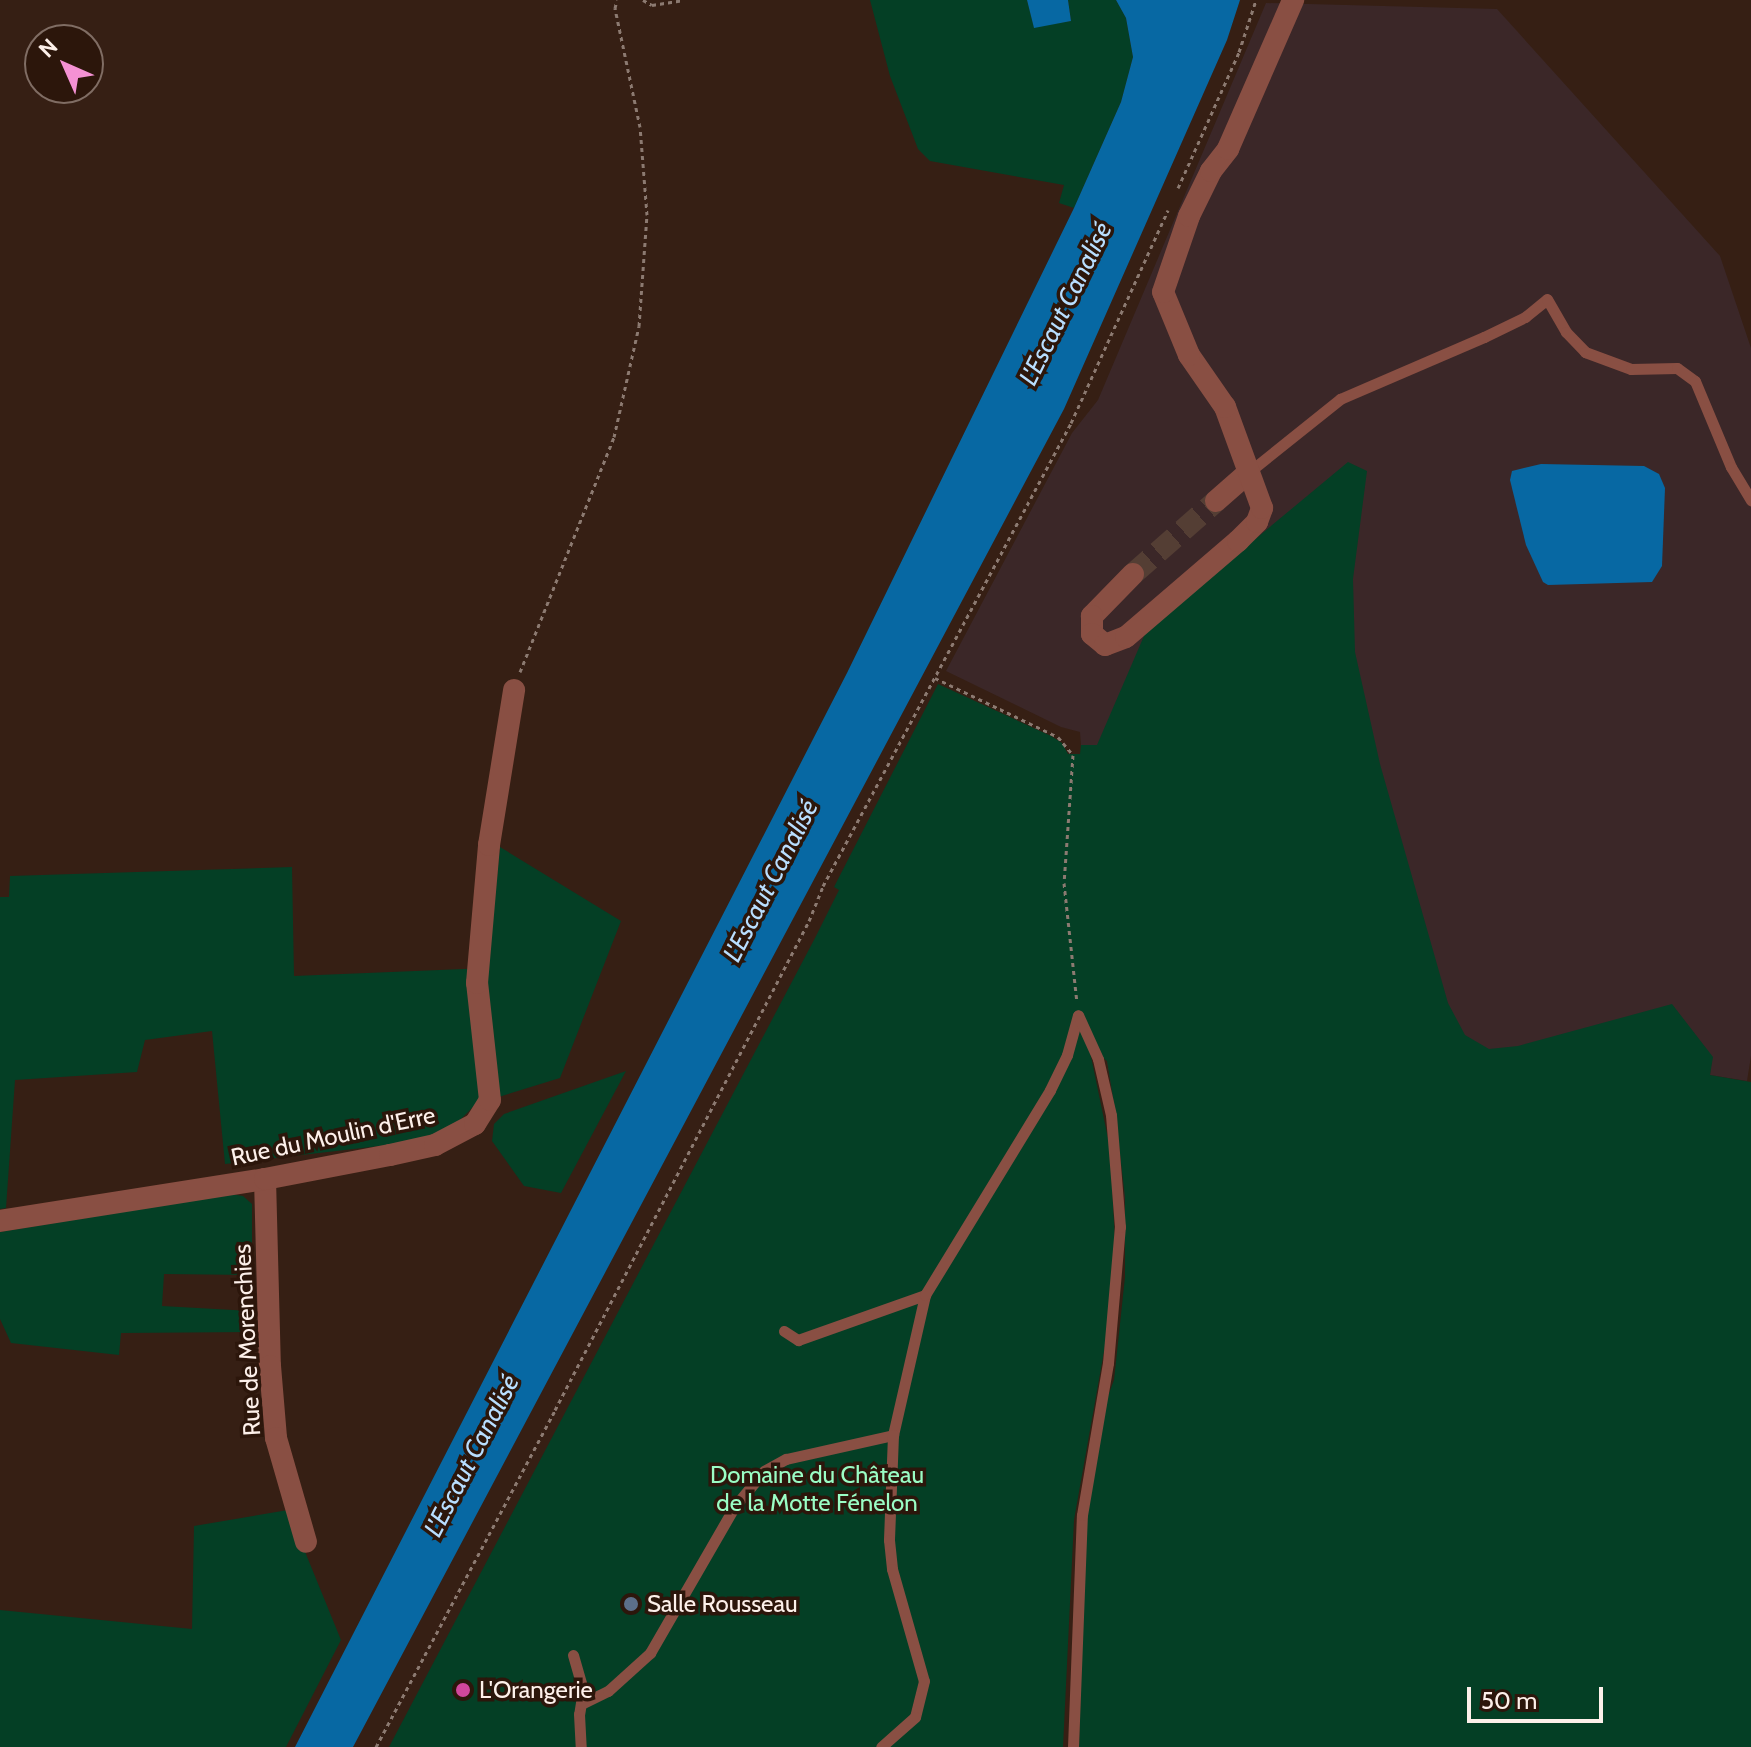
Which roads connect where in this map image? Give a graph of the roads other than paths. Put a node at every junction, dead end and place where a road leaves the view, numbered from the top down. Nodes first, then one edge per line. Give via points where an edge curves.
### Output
1 (1293, 0) edge
2 (1249, 472) junction
3 (1751, 500) edge
4 (1216, 501) tunnel mouth
5 (1133, 574) tunnel mouth
6 (514, 690) road end
7 (265, 1179) junction
8 (0, 1221) edge
9 (925, 1295) junction
10 (784, 1331) dead end
11 (893, 1435) junction
12 (306, 1542) dead end
13 (573, 1655) dead end
14 (581, 1704) junction
15 (579, 1746) edge
16 (881, 1747) edge
17 (1073, 1747) edge

1 - 2 street via 1228,149 1189,216 1163,292 1189,355 1225,407
2 - 3 lane via 1340,399 1484,337 1525,317 1547,299 1585,352 1631,369 1677,368 1695,381 1731,467
2 - 4 street
2 - 5 street via 1262,508 1257,522 1126,637 1105,645 1092,634 1092,616
6 - 7 street, Rue du Moulin d'Erre via 489,845 477,983 490,1100 475,1124 435,1145
7 - 8 street, Rue du Moulin d'Erre
7 - 12 street, Rue de Morenchies via 276,1438
9 - 10 lane via 798,1340
9 - 11 lane
9 - 17 lane via 1050,1090 1078,1015 1098,1059 1111,1115 1120,1227 1111,1341 1082,1515
11 - 14 lane via 786,1459 764,1471 735,1506 650,1653 608,1691
11 - 16 lane via 892,1569 924,1681 915,1717
13 - 14 lane via 583,1690
14 - 15 lane

